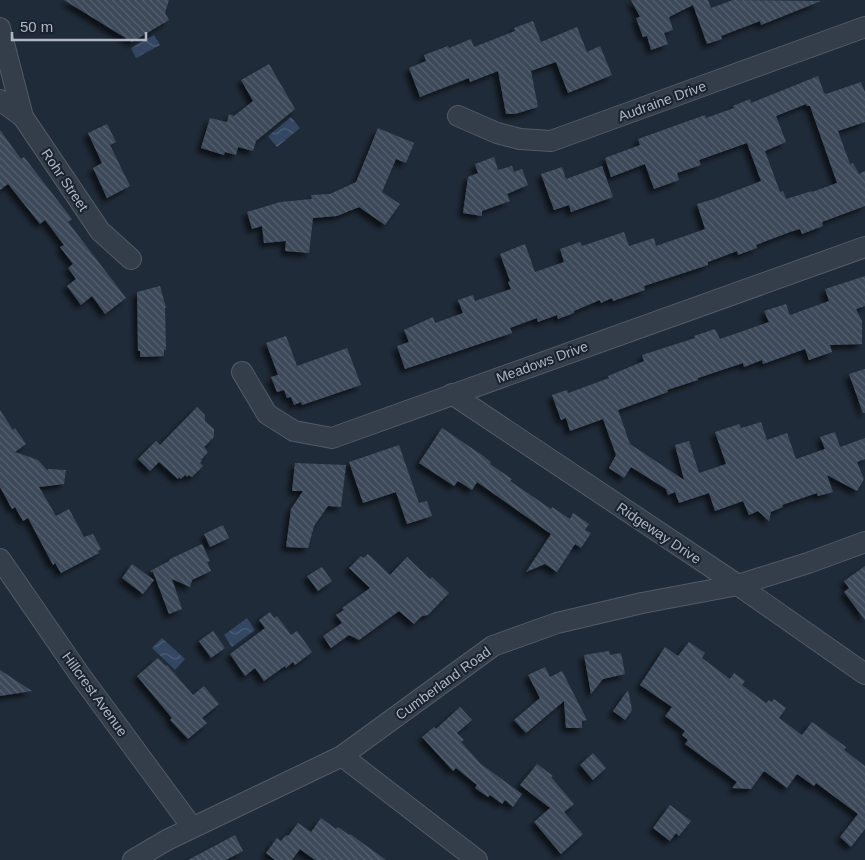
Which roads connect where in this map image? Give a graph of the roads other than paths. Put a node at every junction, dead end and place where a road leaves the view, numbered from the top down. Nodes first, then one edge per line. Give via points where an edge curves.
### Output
1 (865, 27) edge
2 (0, 28) edge
3 (0, 100) edge
4 (458, 116) dead end
5 (23, 117) junction
6 (865, 247) edge
7 (131, 259) dead end
8 (242, 372) dead end
9 (452, 394) junction
10 (865, 542) edge
11 (0, 559) edge
12 (738, 585) junction
13 (865, 674) edge
14 (342, 756) junction
15 (192, 828) junction
16 (133, 860) edge
17 (477, 860) edge

1 - 4 street, Audraine Drive via 551,141 520,139 497,133
2 - 5 street
3 - 5 street, Rohr Street
5 - 7 street, Rohr Street via 100,231
6 - 9 street, Meadows Drive
8 - 9 street, Meadows Drive via 267,414 294,431 332,438
9 - 12 street, Ridgeway Drive
10 - 12 street, Cumberland Road
11 - 15 street, Hillcrest Avenue
12 - 13 street, Ridgeway Drive
12 - 14 street, Cumberland Road via 556,623 493,646
14 - 15 street, Cumberland Road
14 - 17 street
15 - 16 street, Cumberland Road

